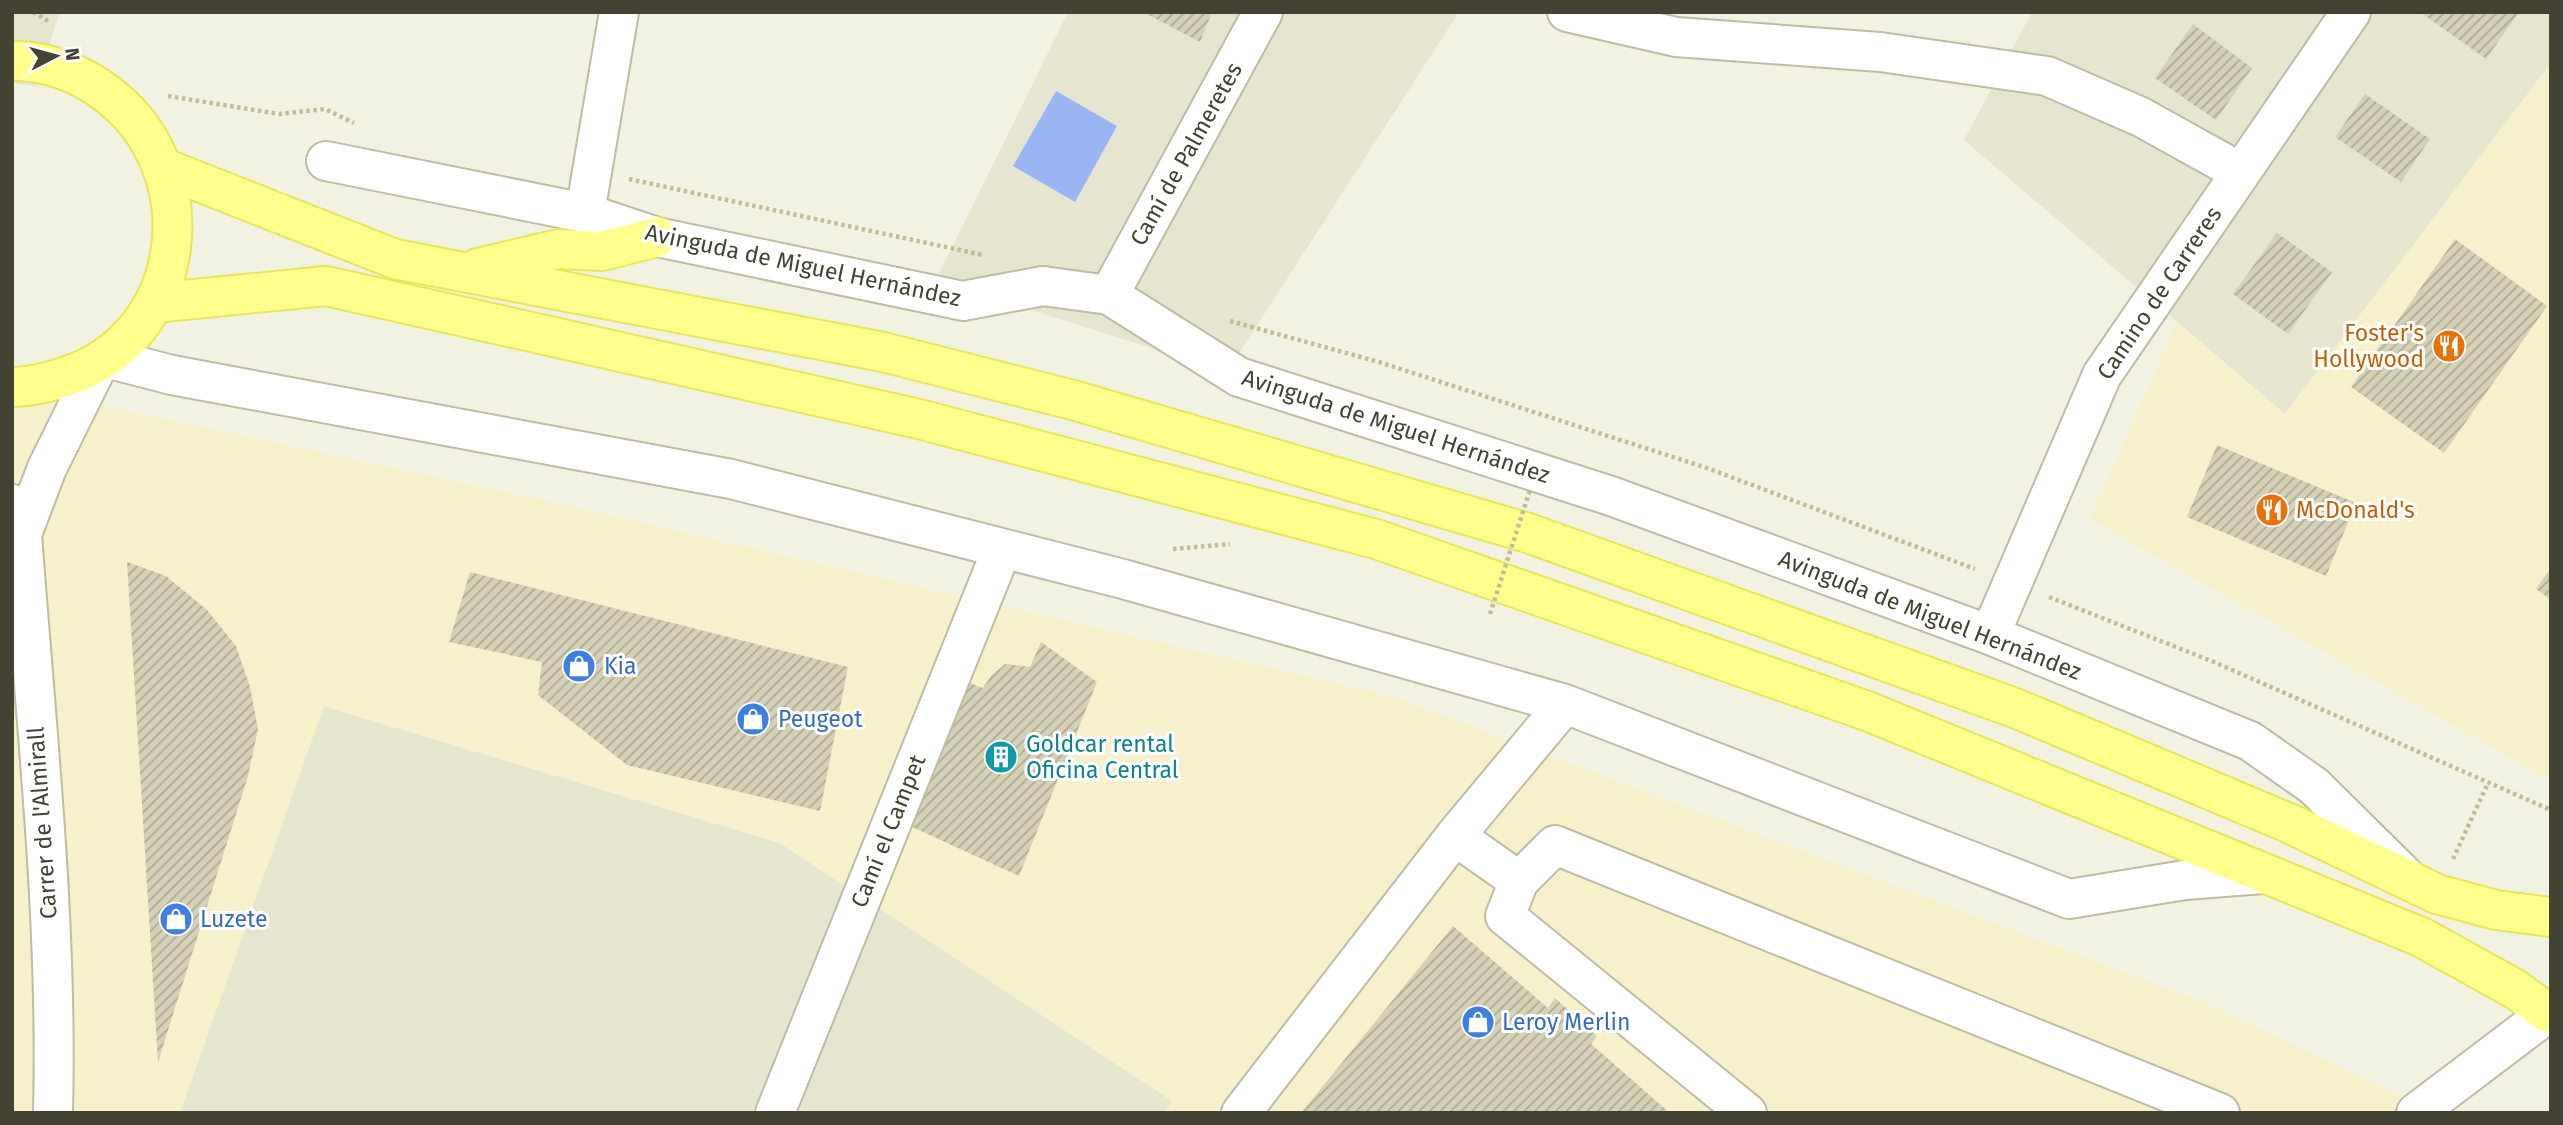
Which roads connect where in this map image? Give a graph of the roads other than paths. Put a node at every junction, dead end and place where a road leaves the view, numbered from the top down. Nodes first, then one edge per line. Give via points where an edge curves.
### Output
1 (619, 12) edge
2 (1263, 12) edge
3 (1567, 12) edge
4 (2351, 12) edge
5 (12, 61) edge
6 (326, 162) dead end
7 (164, 168) junction
8 (2240, 173) junction
9 (585, 213) junction
10 (657, 237) junction
11 (463, 272) junction
12 (1109, 295) junction
13 (154, 303) junction
14 (102, 360) junction
15 (12, 387) edge
16 (17, 519) edge
17 (1002, 549) junction
18 (1990, 635) junction
19 (1565, 704) junction
20 (1455, 836) junction
21 (2263, 874) junction
22 (2407, 877) junction
23 (1519, 881) junction
24 (2551, 917) edge
25 (2550, 1008) edge
26 (53, 1113) edge
27 (775, 1113) edge
28 (1241, 1113) edge
29 (1747, 1113) edge
30 (2220, 1113) edge
31 (2416, 1113) edge

1 - 9 street
2 - 12 street, Camí de Palmeretes
3 - 8 street via 1676,37 1880,52 2047,76 2141,117
4 - 8 street, Camino de Carreres
5 - 7 main road via 59,68 93,83 123,106 147,134
6 - 9 street, Avinguda de Miguel Hernández
7 - 11 main road via 395,259
7 - 13 main road via 174,214 170,260
8 - 18 street, Camino de Carreres via 2102,375
9 - 10 street, Avinguda de Miguel Hernández
10 - 11 main road via 602,251 559,249
10 - 12 street, Avinguda de Miguel Hernández via 962,301 1043,286
11 - 22 main road via 883,352 1073,400 1528,533 2015,708
12 - 18 street, Avinguda de Miguel Hernández via 1239,377 1611,496
13 - 14 main road via 125,342
13 - 21 main road via 326,286 919,419 1363,536 1867,711
14 - 15 main road via 31,387
14 - 16 street, Carrer de l'Almirall
14 - 17 street via 731,479
16 - 26 street, Carrer de l'Almirall via 44,829
17 - 19 street
17 - 27 street, Camí el Campet
18 - 22 street, Avinguda de Miguel Hernández via 2250,741 2314,786
19 - 20 street
19 - 21 street via 2069,900 2185,880
20 - 23 street
20 - 28 street
21 - 25 main road via 2421,937
22 - 24 main road via 2437,894
23 - 29 street via 1505,916
23 - 30 street via 1555,845
25 - 31 street

